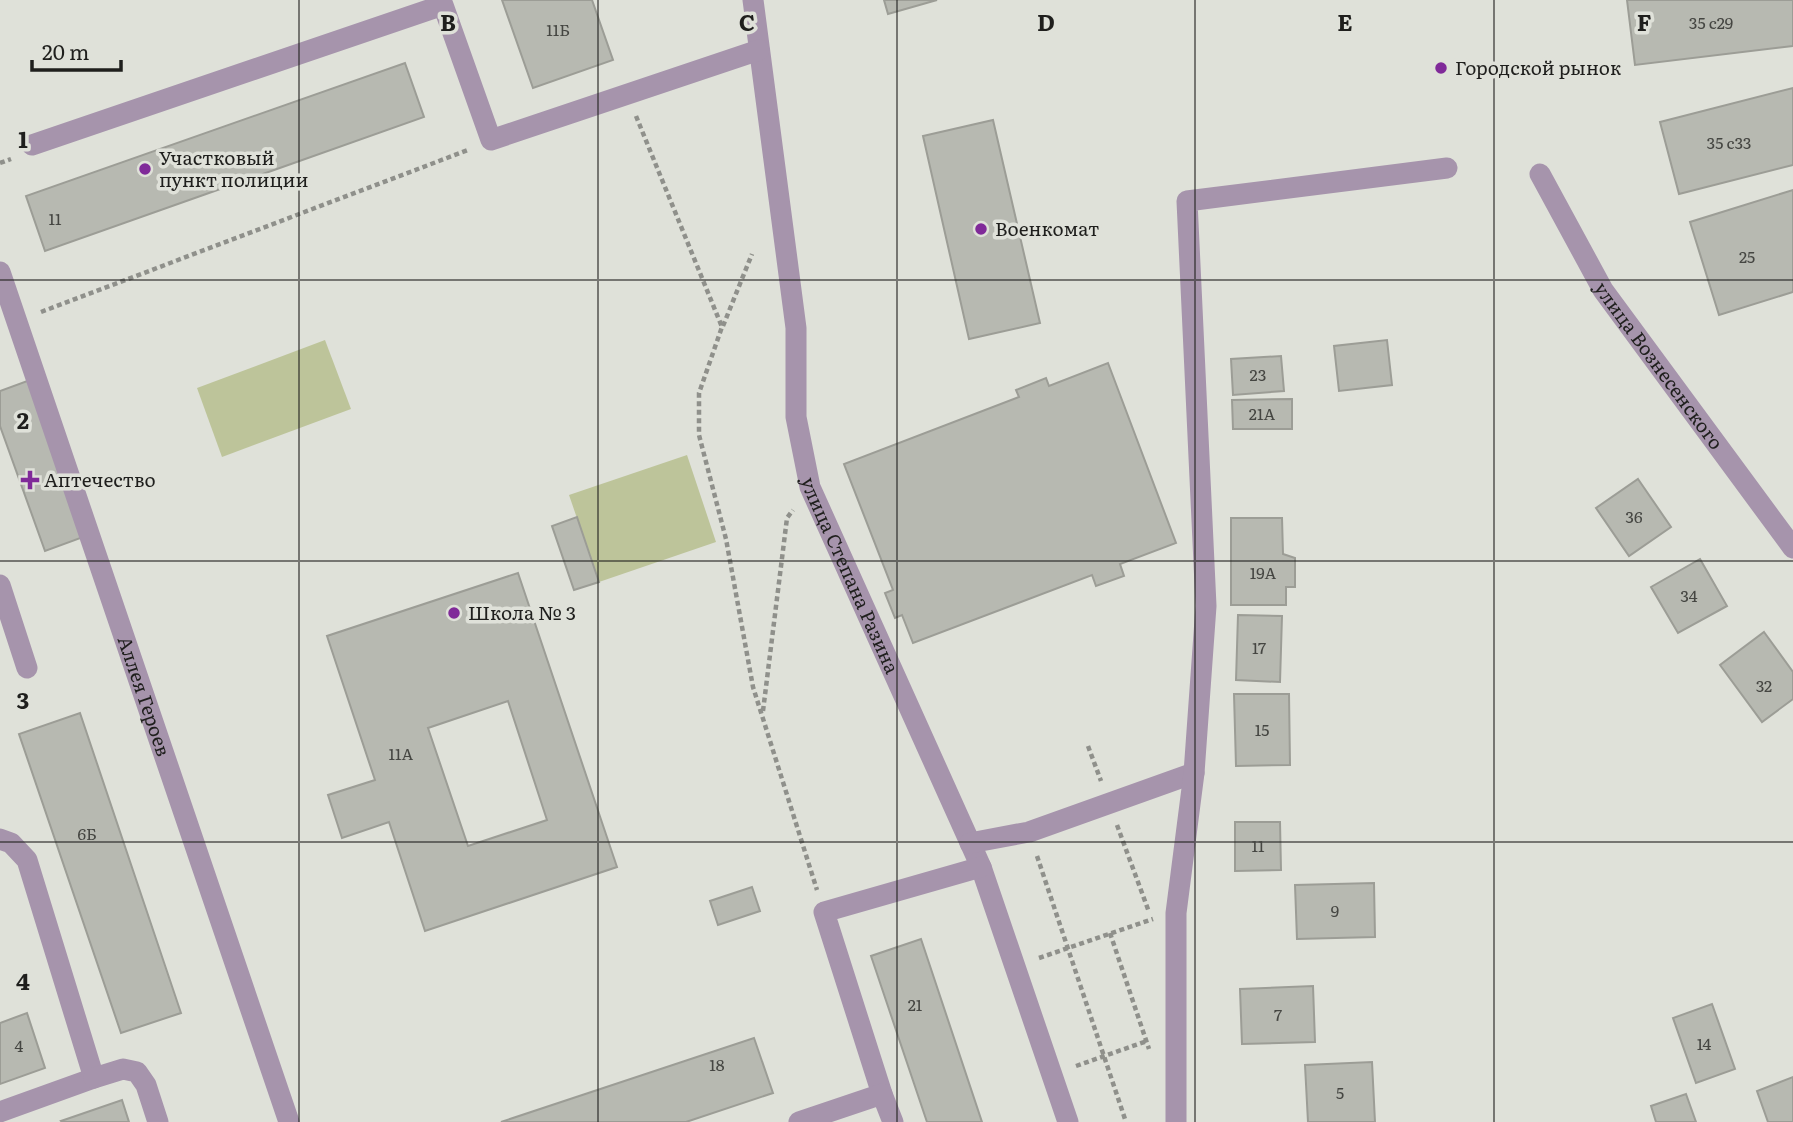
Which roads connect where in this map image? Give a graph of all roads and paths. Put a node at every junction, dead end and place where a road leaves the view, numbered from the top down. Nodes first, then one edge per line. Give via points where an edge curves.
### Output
1 (753, 0) edge
2 (759, 50) junction
3 (626, 93) junction
4 (491, 140) junction
5 (32, 145) dead end
6 (1447, 168) dead end
7 (1540, 174) dead end
8 (752, 254) dead end
9 (0, 272) edge
10 (17, 321) junction
11 (722, 327) junction
12 (810, 487) junction
13 (1793, 548) edge
14 (0, 585) edge
15 (27, 668) dead end
16 (762, 716) junction
17 (1088, 746) dead end
18 (1194, 773) junction
19 (1109, 803) junction
20 (1029, 832) junction
21 (0, 839) edge
22 (970, 843) junction
23 (981, 867) junction
24 (824, 912) junction
25 (1176, 913) junction
26 (1152, 919) junction
27 (1110, 933) junction
28 (1068, 948) junction
29 (1015, 966) junction
30 (1177, 1032) junction
31 (1147, 1041) junction
32 (1151, 1053) dead end
33 (1104, 1056) junction
34 (1052, 1074) junction
35 (94, 1078) junction
36 (882, 1094) junction
37 (0, 1112) edge
38 (158, 1122) edge
39 (289, 1122) edge
40 (799, 1122) edge
41 (893, 1122) edge
42 (1068, 1122) edge
43 (1126, 1122) edge
44 (1176, 1122) edge

1 - 2 street, улица Степана Разина
2 - 3 street
2 - 12 street, улица Степана Разина via 796,328 796,417
3 - 4 street
3 - 11 path
4 - 5 street via 443,5
4 - 10 path
6 - 18 street via 1186,201 1206,606
7 - 13 street, улица Вознесенского via 1603,290
8 - 11 path
9 - 10 street, Аллея Героев
10 - 39 street, Аллея Героев
11 - 16 path via 699,393 699,435 726,539
12 - 16 path via 787,518
12 - 22 street, улица Степана Разина
14 - 15 street
16 - 24 path
17 - 19 path
18 - 19 street
18 - 25 street
19 - 20 street
19 - 26 path
20 - 22 street
20 - 28 path
21 - 35 street via 11,843 27,860
22 - 23 street, улица Степана Разина
23 - 24 street
23 - 29 street, улица Степана Разина
24 - 36 street
25 - 26 path
25 - 30 street
26 - 27 path
27 - 28 path
27 - 31 path
28 - 29 path
28 - 33 path
29 - 34 street, улица Степана Разина
30 - 31 path
30 - 44 street
31 - 32 path
31 - 33 path
33 - 34 path
33 - 43 path
34 - 42 street, улица Степана Разина
35 - 37 street
35 - 38 street via 123,1069 137,1072
36 - 40 street
36 - 41 street

